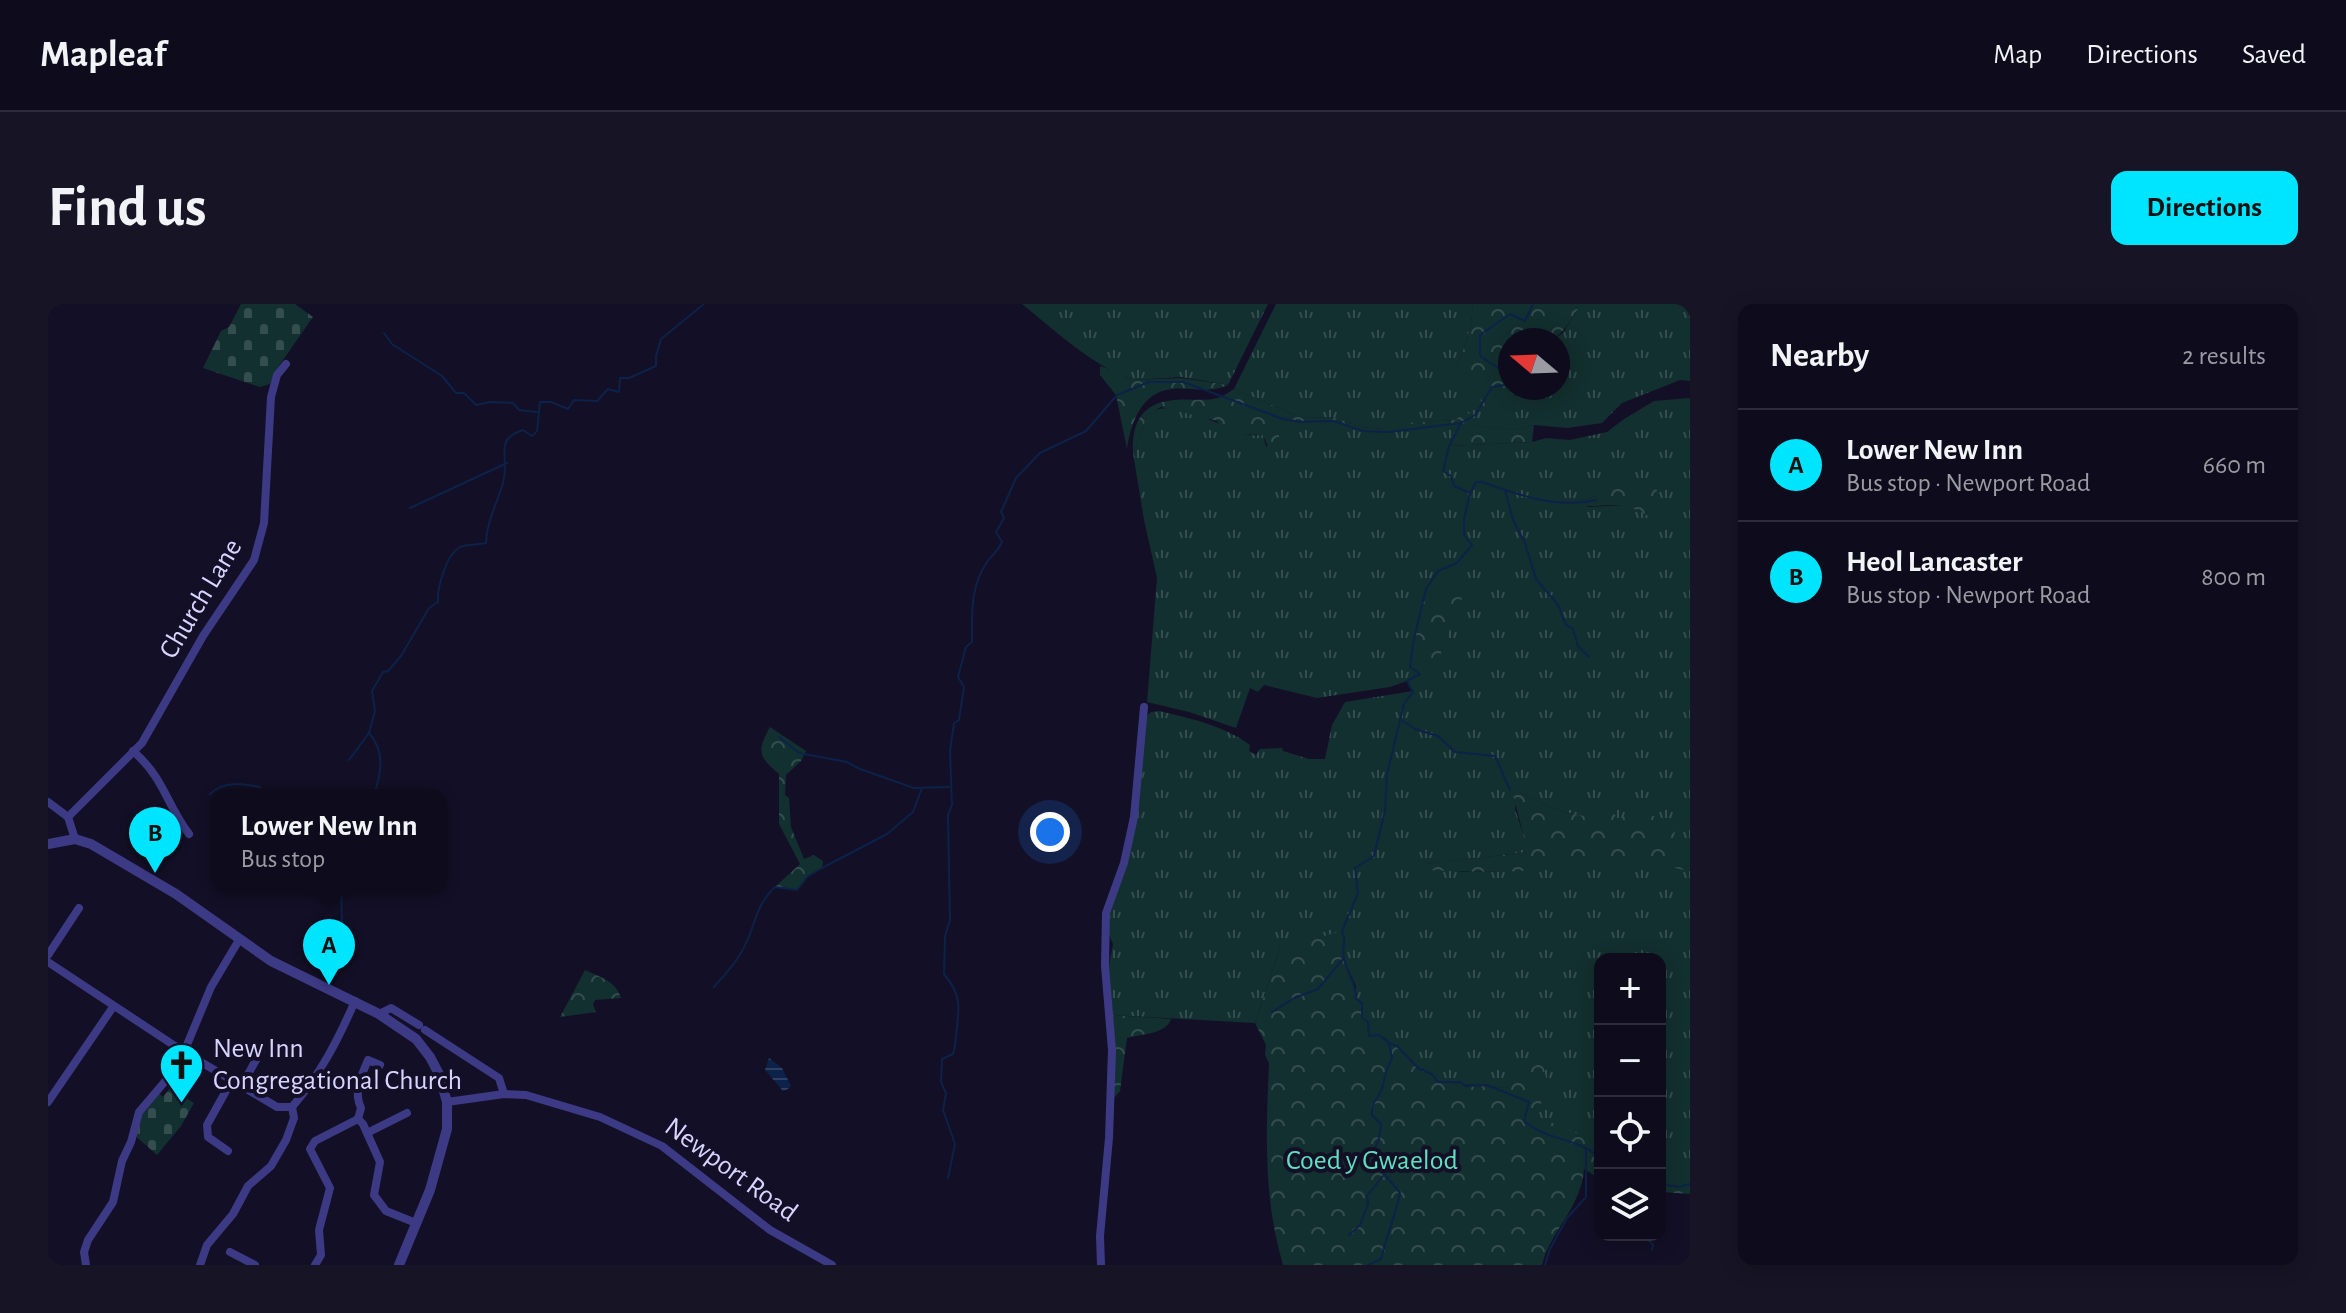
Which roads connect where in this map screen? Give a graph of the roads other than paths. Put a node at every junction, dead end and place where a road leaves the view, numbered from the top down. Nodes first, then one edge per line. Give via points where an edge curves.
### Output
1 (286, 364) dead end
2 (1144, 707) dead end
3 (133, 751) junction
4 (48, 802) edge
5 (68, 817) junction
6 (189, 834) dead end
7 (75, 839) junction
8 (48, 844) edge
9 (79, 908) dead end
10 (239, 940) junction
11 (48, 955) edge
12 (48, 962) edge
13 (355, 1001) junction
14 (113, 1007) junction
15 (379, 1014) junction
16 (261, 1051) dead end
17 (184, 1052) junction
18 (380, 1065) dead end
19 (232, 1080) junction
20 (242, 1085) junction
21 (52, 1086) edge
22 (504, 1094) junction
23 (48, 1102) edge
24 (447, 1102) junction
25 (292, 1107) junction
26 (407, 1113) dead end
27 (358, 1119) junction
28 (367, 1133) junction
29 (228, 1151) dead end
30 (416, 1223) junction
31 (230, 1252) dead end
32 (86, 1265) edge
33 (200, 1265) edge
34 (255, 1265) edge
35 (315, 1265) edge
36 (399, 1265) edge
37 (832, 1265) edge
38 (1101, 1265) edge

1 - 3 street, Church Lane via 271,397 260,548
2 - 38 street via 1134,817 1106,913 1112,1050
3 - 5 street, Church Lane
3 - 6 street via 151,767
4 - 5 street
5 - 7 street
7 - 8 street
7 - 10 street via 176,894
9 - 11 street
10 - 13 street
10 - 17 street via 211,987
12 - 14 street
13 - 15 street
13 - 25 street via 333,1050
14 - 17 street
14 - 21 street
15 - 22 street via 391,1008 499,1078
15 - 24 street via 416,1039 430,1057
16 - 20 street
17 - 19 street
17 - 32 street via 139,1112 113,1202 88,1240
18 - 27 street via 368,1060 357,1088
19 - 20 street
19 - 29 street via 207,1125 208,1137
20 - 25 street via 277,1107
21 - 23 street
22 - 24 street, Newport Road
22 - 37 street, Newport Road via 526,1095 600,1117 652,1141 770,1230
24 - 30 street via 440,1162
25 - 33 street via 294,1118 271,1166 248,1186 207,1245
26 - 28 street
27 - 28 street
27 - 35 street via 315,1141 310,1149 330,1188
28 - 30 street via 380,1162 374,1195 386,1211
30 - 36 street
31 - 34 street

